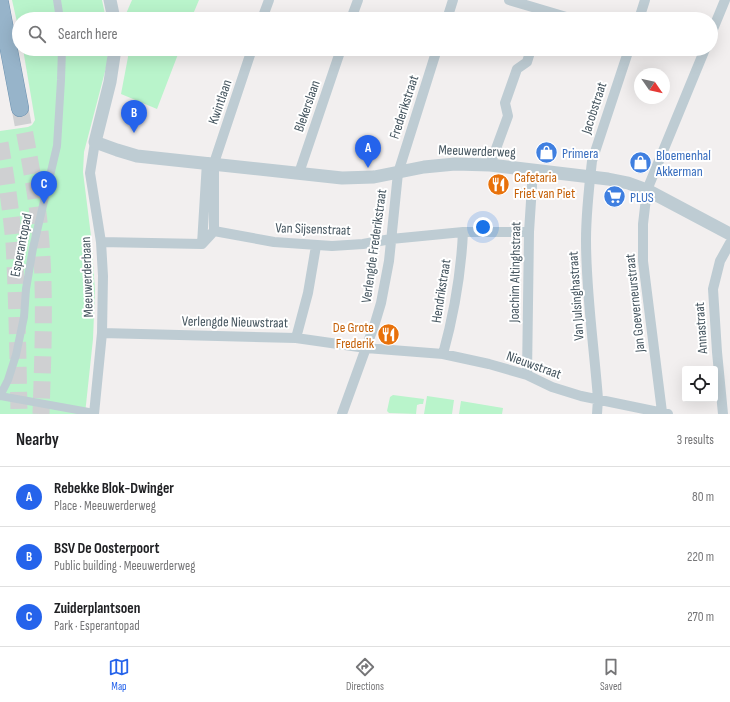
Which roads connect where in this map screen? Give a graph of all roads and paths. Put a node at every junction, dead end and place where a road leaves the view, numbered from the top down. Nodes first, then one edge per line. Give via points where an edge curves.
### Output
1 (56, 0) edge
2 (110, 0) edge
3 (269, 0) edge
4 (357, 0) edge
5 (453, 0) edge
6 (509, 0) edge
7 (645, 0) edge
8 (725, 0) edge
9 (0, 3) edge
10 (59, 12) edge
11 (113, 12) edge
12 (265, 12) edge
13 (353, 12) edge
14 (449, 12) edge
15 (536, 12) edge
16 (641, 12) edge
17 (718, 17) edge
18 (62, 56) edge
19 (114, 56) edge
20 (249, 56) edge
21 (339, 56) edge
22 (435, 56) edge
23 (529, 56) edge
24 (627, 56) edge
25 (702, 56) edge
26 (20, 108) tunnel mouth
27 (95, 142) junction
28 (210, 163) junction
29 (490, 165) junction
30 (532, 170) junction
31 (299, 173) junction
32 (398, 173) junction
33 (590, 177) junction
34 (647, 190) junction
35 (214, 232) junction
36 (463, 232) junction
37 (529, 232) junction
38 (730, 234) edge
39 (391, 239) junction
40 (101, 242) junction
41 (730, 243) edge
42 (202, 244) junction
43 (316, 246) junction
44 (102, 333) junction
45 (296, 338) junction
46 (366, 348) junction
47 (443, 354) junction
48 (528, 375) junction
49 (0, 396) edge
50 (598, 399) junction
51 (665, 413) edge
52 (97, 414) edge
53 (342, 414) edge
54 (596, 414) edge
55 (723, 414) edge

1 - 10 street
2 - 11 street
3 - 12 street
4 - 13 street
5 - 14 street
6 - 15 street
7 - 16 street
8 - 17 street
9 - 26 highway
18 - 49 street, Esperantopad via 57,146 33,248 16,355
19 - 27 street
20 - 28 street, Kwintlaan
21 - 31 street, Blekerslaan
22 - 32 street, Frederikstraat
23 - 29 street via 527,62 517,69 504,104 508,116
24 - 33 street, Jacobstraat via 592,161
25 - 34 street, Jan Goeverneurstraat
27 - 28 street, Meeuwerderweg via 137,156
27 - 40 street, Meeuwerderbaan via 90,173
28 - 31 street, Meeuwerderweg
28 - 35 street
28 - 42 street
29 - 30 street, Meeuwerderweg
29 - 32 street, Meeuwerderweg via 437,165
30 - 33 street, Meeuwerderweg
30 - 37 street, Joachim Altinghstraat
31 - 32 street, Meeuwerderweg via 358,178
32 - 39 street, Verlengde Frederikstraat
33 - 34 street, Meeuwerderweg via 628,183
33 - 50 street, Van Julsinghastraat via 586,240 589,309
34 - 38 street, Meeuwerderweg
34 - 51 street, Jan Goeverneurstraat via 643,224 643,261
35 - 42 street
35 - 43 street, Van Sijsenstraat
36 - 37 street, Van Sijsenstraat
36 - 39 street, Van Sijsenstraat
36 - 47 street, Hendrikstraat via 456,297
37 - 48 street, Joachim Altinghstraat
39 - 43 street, Van Sijsenstraat via 349,246
39 - 46 street, Verlengde Frederikstraat via 385,282
40 - 42 street
40 - 44 street, Meeuwerderbaan
41 - 55 street, Annastraat via 720,261 713,290
43 - 45 street via 308,293
44 - 45 street, Verlengde Nieuwstraat
44 - 52 street, Meeuwerderbaan
45 - 46 street, Verlengde Nieuwstraat
46 - 47 street, Nieuwstraat
46 - 53 street, Verlengde Frederikstraat
47 - 48 street, Nieuwstraat
48 - 50 street, Nieuwstraat via 564,391
49 - 52 street
50 - 51 street, Nieuwstraat
50 - 54 street, Van Julsinghastraat

